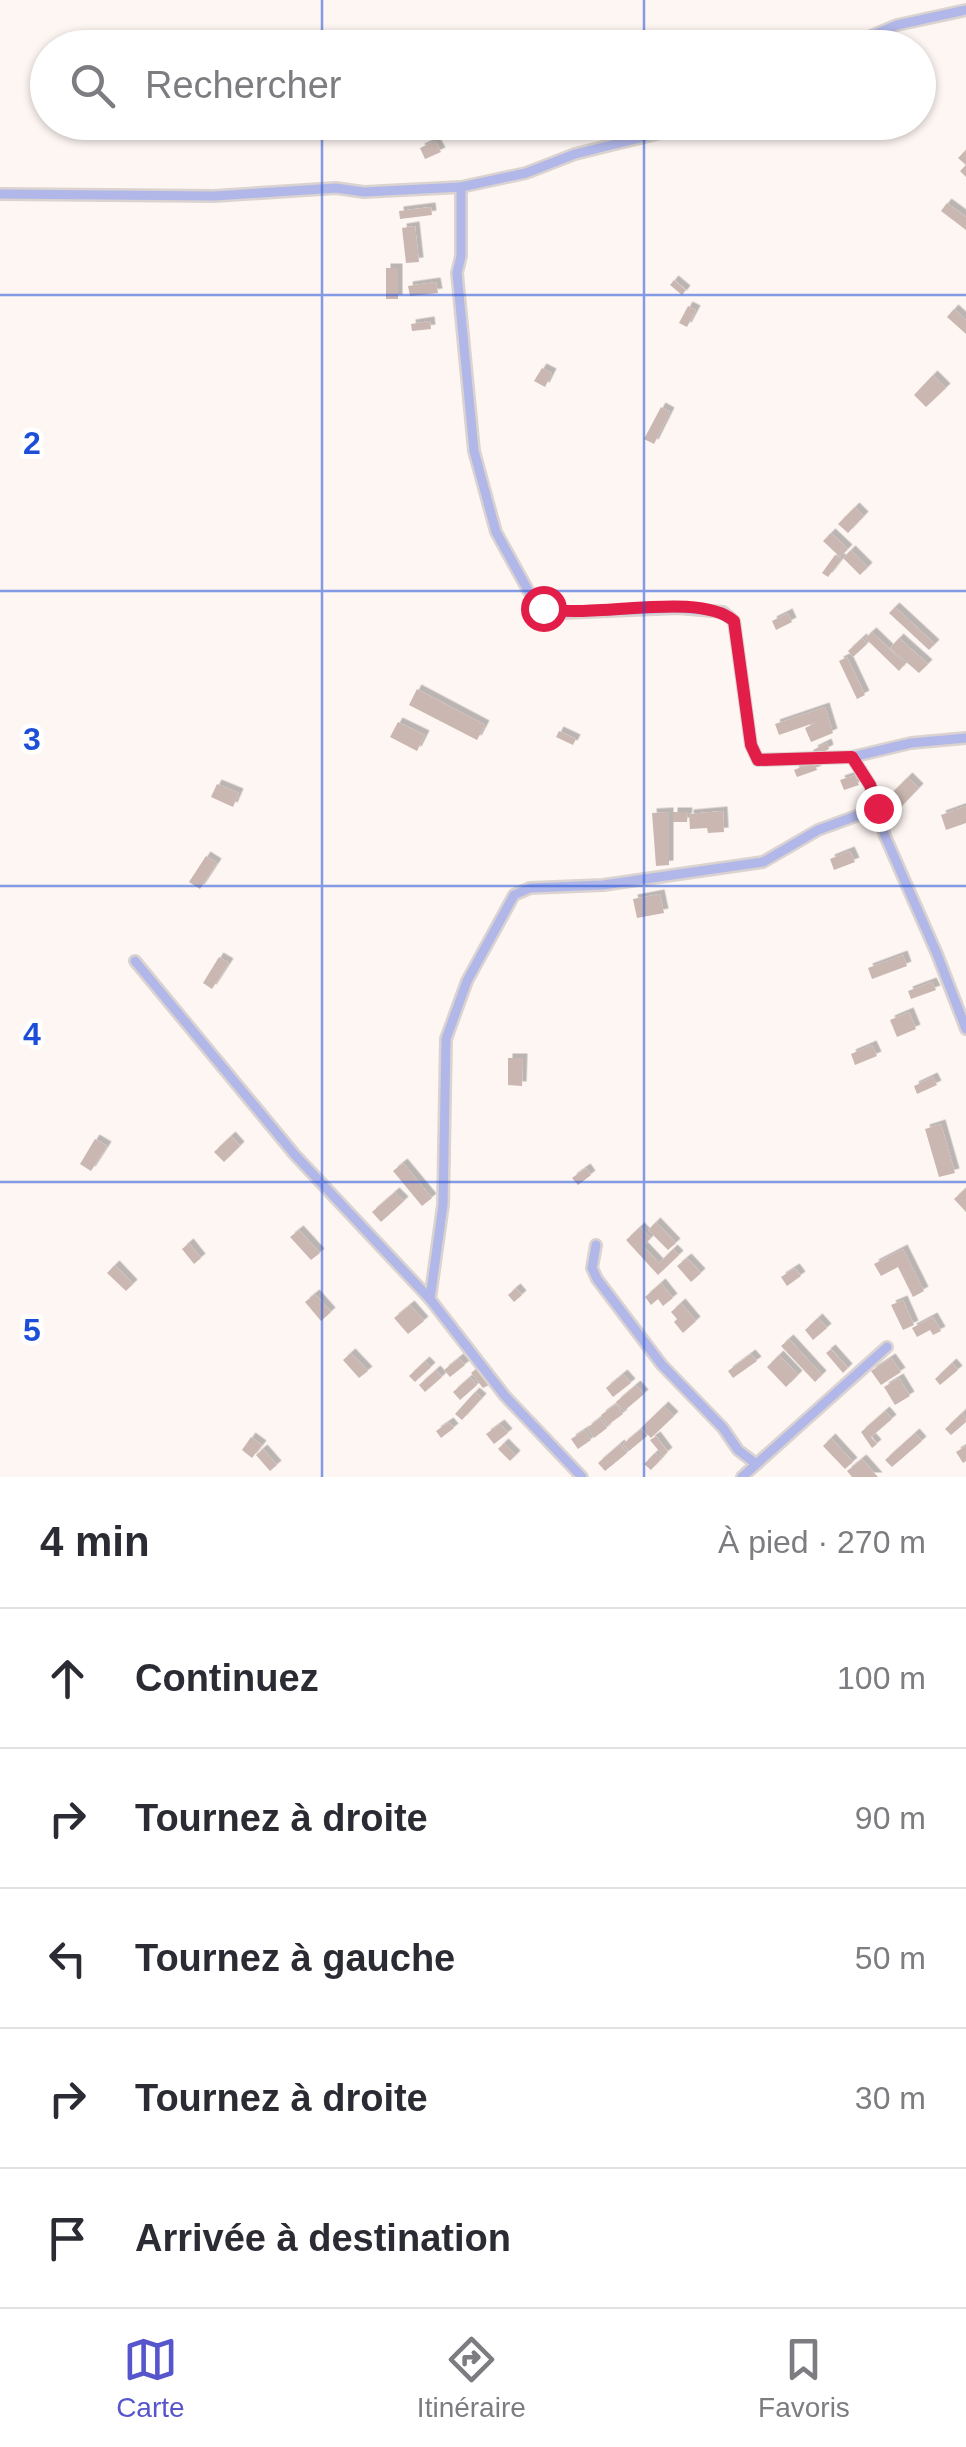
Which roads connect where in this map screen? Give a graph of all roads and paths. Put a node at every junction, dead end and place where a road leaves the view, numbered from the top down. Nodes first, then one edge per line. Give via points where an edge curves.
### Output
1 (965, 5) edge
2 (885, 30) edge
3 (634, 140) edge
4 (461, 187) junction
5 (0, 194) edge
6 (966, 738) edge
7 (852, 757) junction
8 (878, 808) junction
9 (135, 961) dead end
10 (966, 1029) edge
11 (596, 1245) dead end
12 (430, 1299) junction
13 (887, 1347) dead end
14 (756, 1463) junction
15 (582, 1477) edge
16 (742, 1477) edge

1 - 2 street
3 - 4 street
4 - 5 street via 214,196
4 - 7 street via 457,272 474,451 496,532 529,592 543,608 563,612 723,612 734,621 758,760
6 - 7 street
7 - 8 street
8 - 10 street
8 - 12 street via 818,830 763,862 514,895 446,1039 443,1205
9 - 12 street via 295,1155
11 - 14 street via 597,1279 662,1365
12 - 15 street via 506,1396
13 - 14 street
14 - 16 street

